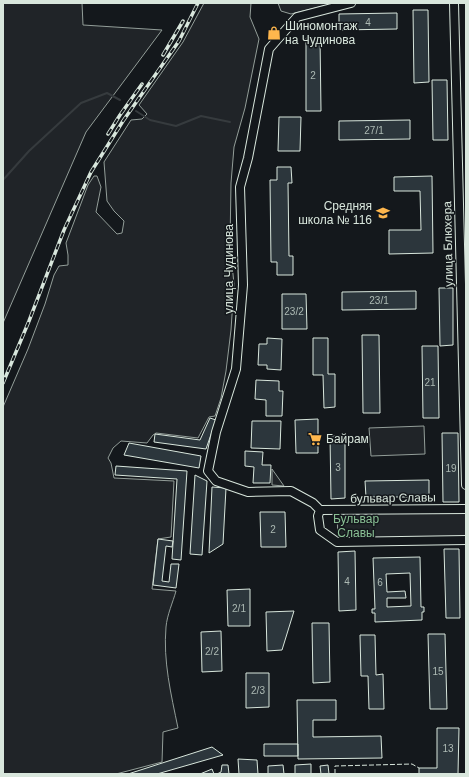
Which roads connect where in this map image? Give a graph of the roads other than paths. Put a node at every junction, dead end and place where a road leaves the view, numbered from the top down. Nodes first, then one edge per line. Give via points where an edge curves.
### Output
1 (351, 3) edge
2 (454, 3) edge
3 (466, 485) edge
4 (466, 509) edge
5 (320, 510) junction
6 (466, 540) edge

1 - 5 street, улица Чудинова via 298,17 269,49 240,187 243,285 236,369 216,432 208,471 216,481 248,492 291,491 313,502
2 - 3 street, улица Блюхера
4 - 5 street, бульвар Славы
5 - 6 street via 320,530 337,542

